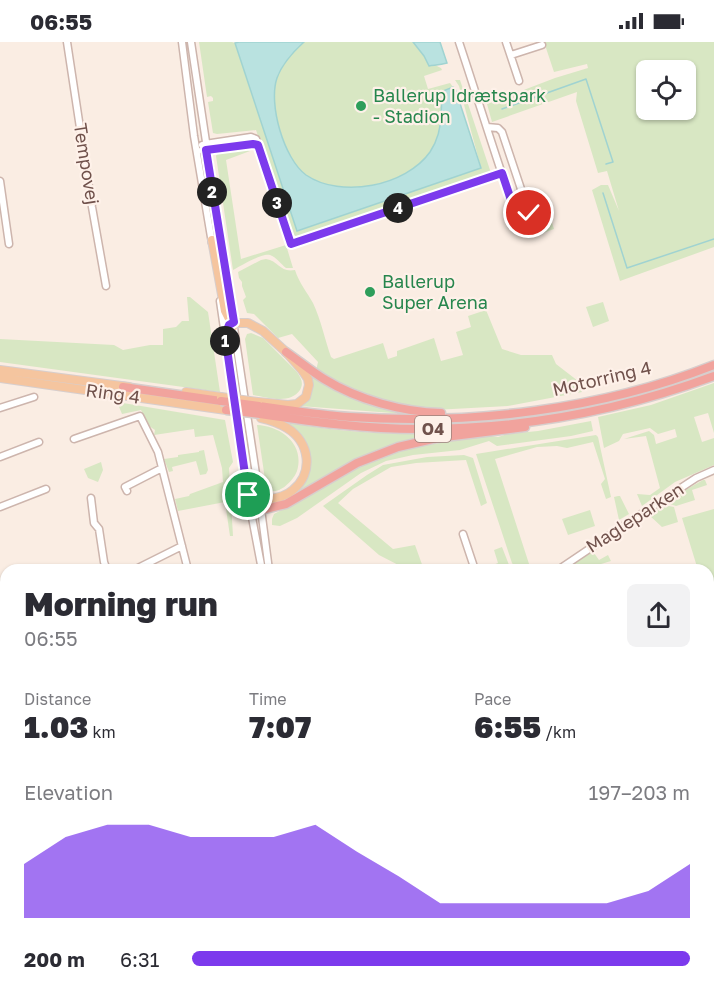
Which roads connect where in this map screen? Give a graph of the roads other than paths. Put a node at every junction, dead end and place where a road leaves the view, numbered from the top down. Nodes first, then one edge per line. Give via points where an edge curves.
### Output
1 (67, 42) edge
2 (182, 42) edge
3 (190, 42) edge
4 (459, 42) edge
5 (506, 42) edge
6 (542, 45) dead end
7 (511, 55) junction
8 (519, 81) dead end
9 (487, 127) junction
10 (206, 147) junction
11 (196, 149) junction
12 (502, 173) junction
13 (0, 181) edge
14 (212, 240) junction
15 (9, 244) dead end
16 (105, 286) dead end
17 (233, 325) junction
18 (225, 335) junction
19 (286, 352) junction
20 (714, 365) edge
21 (0, 370) edge
22 (714, 376) edge
23 (0, 378) edge
24 (123, 387) joint
25 (34, 397) dead end
26 (223, 404) junction
27 (0, 408) edge
28 (260, 410) junction
29 (496, 415) junction
30 (557, 418) junction
31 (75, 439) dead end
32 (39, 442) dead end
33 (0, 456) edge
34 (162, 468) junction
35 (714, 470) edge
36 (46, 489) dead end
37 (128, 491) dead end
38 (91, 498) dead end
39 (261, 506) junction
40 (0, 507) edge
41 (250, 507) junction
42 (463, 534) dead end
43 (182, 546) junction
44 (105, 564) edge
45 (145, 564) edge
46 (186, 564) edge
47 (261, 564) edge
48 (268, 564) edge
49 (473, 564) edge
50 (567, 564) edge

1 - 16 street, Tempovej
2 - 11 street
3 - 10 street
4 - 9 street
5 - 7 street
6 - 7 street
7 - 8 street
9 - 12 street
9 - 12 street via 502,132 529,213 526,224 518,221
10 - 11 street
10 - 12 street via 258,145 291,244
10 - 17 street
11 - 14 street
13 - 15 street
14 - 17 main road via 225,311
14 - 18 street
17 - 18 main road
17 - 19 main road via 248,323
17 - 39 street
18 - 41 street
19 - 28 main road via 308,379 309,391 297,404
19 - 29 highway via 325,380 396,408
20 - 29 highway, Motorring 4 / O4 via 599,399
21 - 24 main road, Ring 4 / O4
22 - 30 highway, Motorring 4 / O4 via 636,401
23 - 26 main road, Ring 4 / O4
24 - 26 highway, O4
25 - 27 street
26 - 28 highway, O4, bridge
28 - 29 highway, O4 via 416,419
28 - 30 highway, O4 via 342,424 417,429
28 - 39 main road via 292,431 302,443 307,459 306,473 294,490
30 - 39 highway via 514,429 398,447 357,463 286,504
31 - 34 street via 140,416
32 - 33 street
34 - 37 street via 126,487
34 - 43 street
35 - 50 street, Magleparken
36 - 40 street
38 - 44 street
39 - 41 highway
39 - 48 street
41 - 47 street
42 - 49 street
43 - 45 street
43 - 46 street

